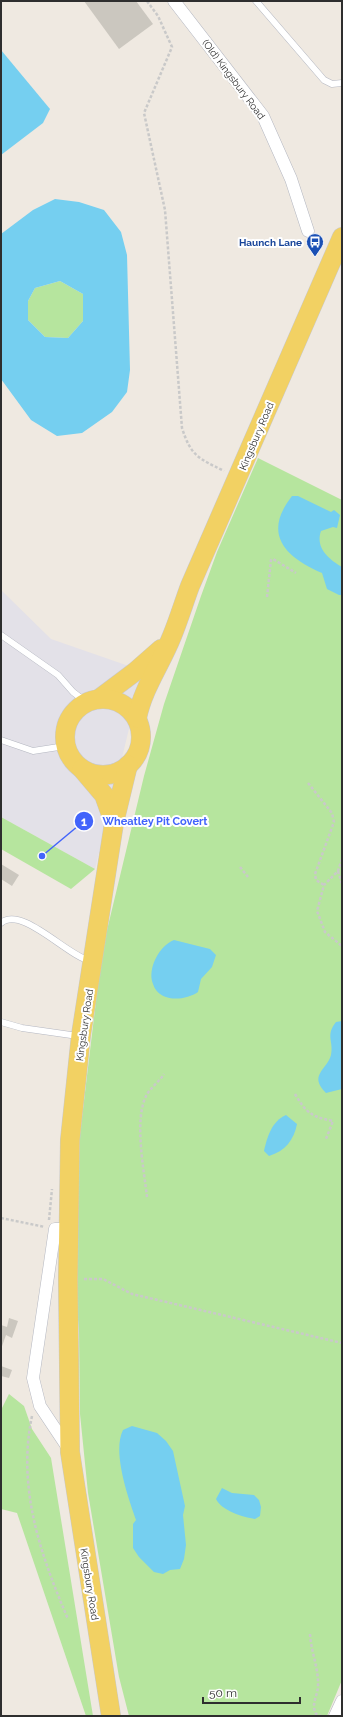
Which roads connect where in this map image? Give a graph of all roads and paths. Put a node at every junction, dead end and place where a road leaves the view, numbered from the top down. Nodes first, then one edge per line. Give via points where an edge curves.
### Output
1 (147, 1) edge
2 (174, 1) edge
3 (256, 1) edge
4 (342, 82) edge
5 (308, 231) dead end
6 (342, 237) edge
7 (238, 479) junction
8 (296, 573) dead end
9 (267, 597) dead end
10 (1, 635) edge
11 (172, 636) junction
12 (93, 700) junction
13 (137, 718) junction
14 (1, 740) edge
15 (65, 746) junction
16 (128, 765) junction
17 (82, 769) junction
18 (308, 783) dead end
19 (114, 823) junction
20 (342, 859) edge
21 (240, 867) dead end
22 (338, 871) junction
23 (248, 877) dead end
24 (342, 884) edge
25 (324, 885) junction
26 (1, 923) edge
27 (342, 946) edge
28 (93, 961) junction
29 (1, 1022) edge
30 (81, 1035) junction
31 (164, 1074) dead end
32 (295, 1094) dead end
33 (326, 1139) dead end
34 (147, 1197) dead end
35 (1, 1218) edge
36 (62, 1229) junction
37 (68, 1279) junction
38 (342, 1343) edge
39 (39, 1404) junction
40 (70, 1452) junction
41 (68, 1619) dead end
42 (310, 1634) dead end
43 (342, 1701) edge
44 (111, 1716) edge
45 (321, 1716) edge
46 (335, 1716) edge

1 - 7 path via 158,16 172,47 144,113 165,210 182,428 189,448 204,461
2 - 5 street, (Old) Kingsbury Road via 263,116 291,179
3 - 4 lane via 324,80 332,84
6 - 7 main road, Kingsbury Road
7 - 11 main road, Kingsbury Road via 190,586
8 - 9 path via 280,562 271,560
10 - 12 lane via 58,675 73,692
11 - 12 main road, Kingsbury Road via 136,671
11 - 13 main road, Kingsbury Road via 149,682
12 - 13 main road via 114,700 127,707
12 - 15 main road, Kingsbury Road via 76,710 68,720 64,733
13 - 16 main road, Kingsbury Road via 141,732 140,747 134,760
14 - 15 lane via 33,751
15 - 17 main road, Kingsbury Road via 71,759
16 - 17 main road, Kingsbury Road via 110,775 95,774
16 - 19 main road, Kingsbury Road
17 - 19 main road, Kingsbury Road via 104,795
18 - 25 path via 332,813 334,822 316,874 316,880
19 - 28 main road, Kingsbury Road
20 - 22 path
21 - 23 path
22 - 24 path
22 - 25 path
25 - 27 path via 317,911 325,932
26 - 28 lane via 12,919 23,921 76,955
28 - 30 main road, Kingsbury Road
29 - 30 lane via 22,1028
30 - 36 main road, Kingsbury Road
31 - 34 path via 146,1095 141,1114 142,1167
32 - 33 path via 302,1106 314,1116 333,1121
35 - 36 path
36 - 37 main road, Kingsbury Road
36 - 39 street, Kingsbury Road via 33,1378
37 - 38 path via 103,1279 132,1294
37 - 40 main road, Kingsbury Road
39 - 40 street, Kingsbury Road
39 - 41 path via 32,1415 27,1437 26,1473 29,1496 35,1527
40 - 44 main road, Kingsbury Road
42 - 45 path via 318,1687 313,1708 316,1714
43 - 46 street

